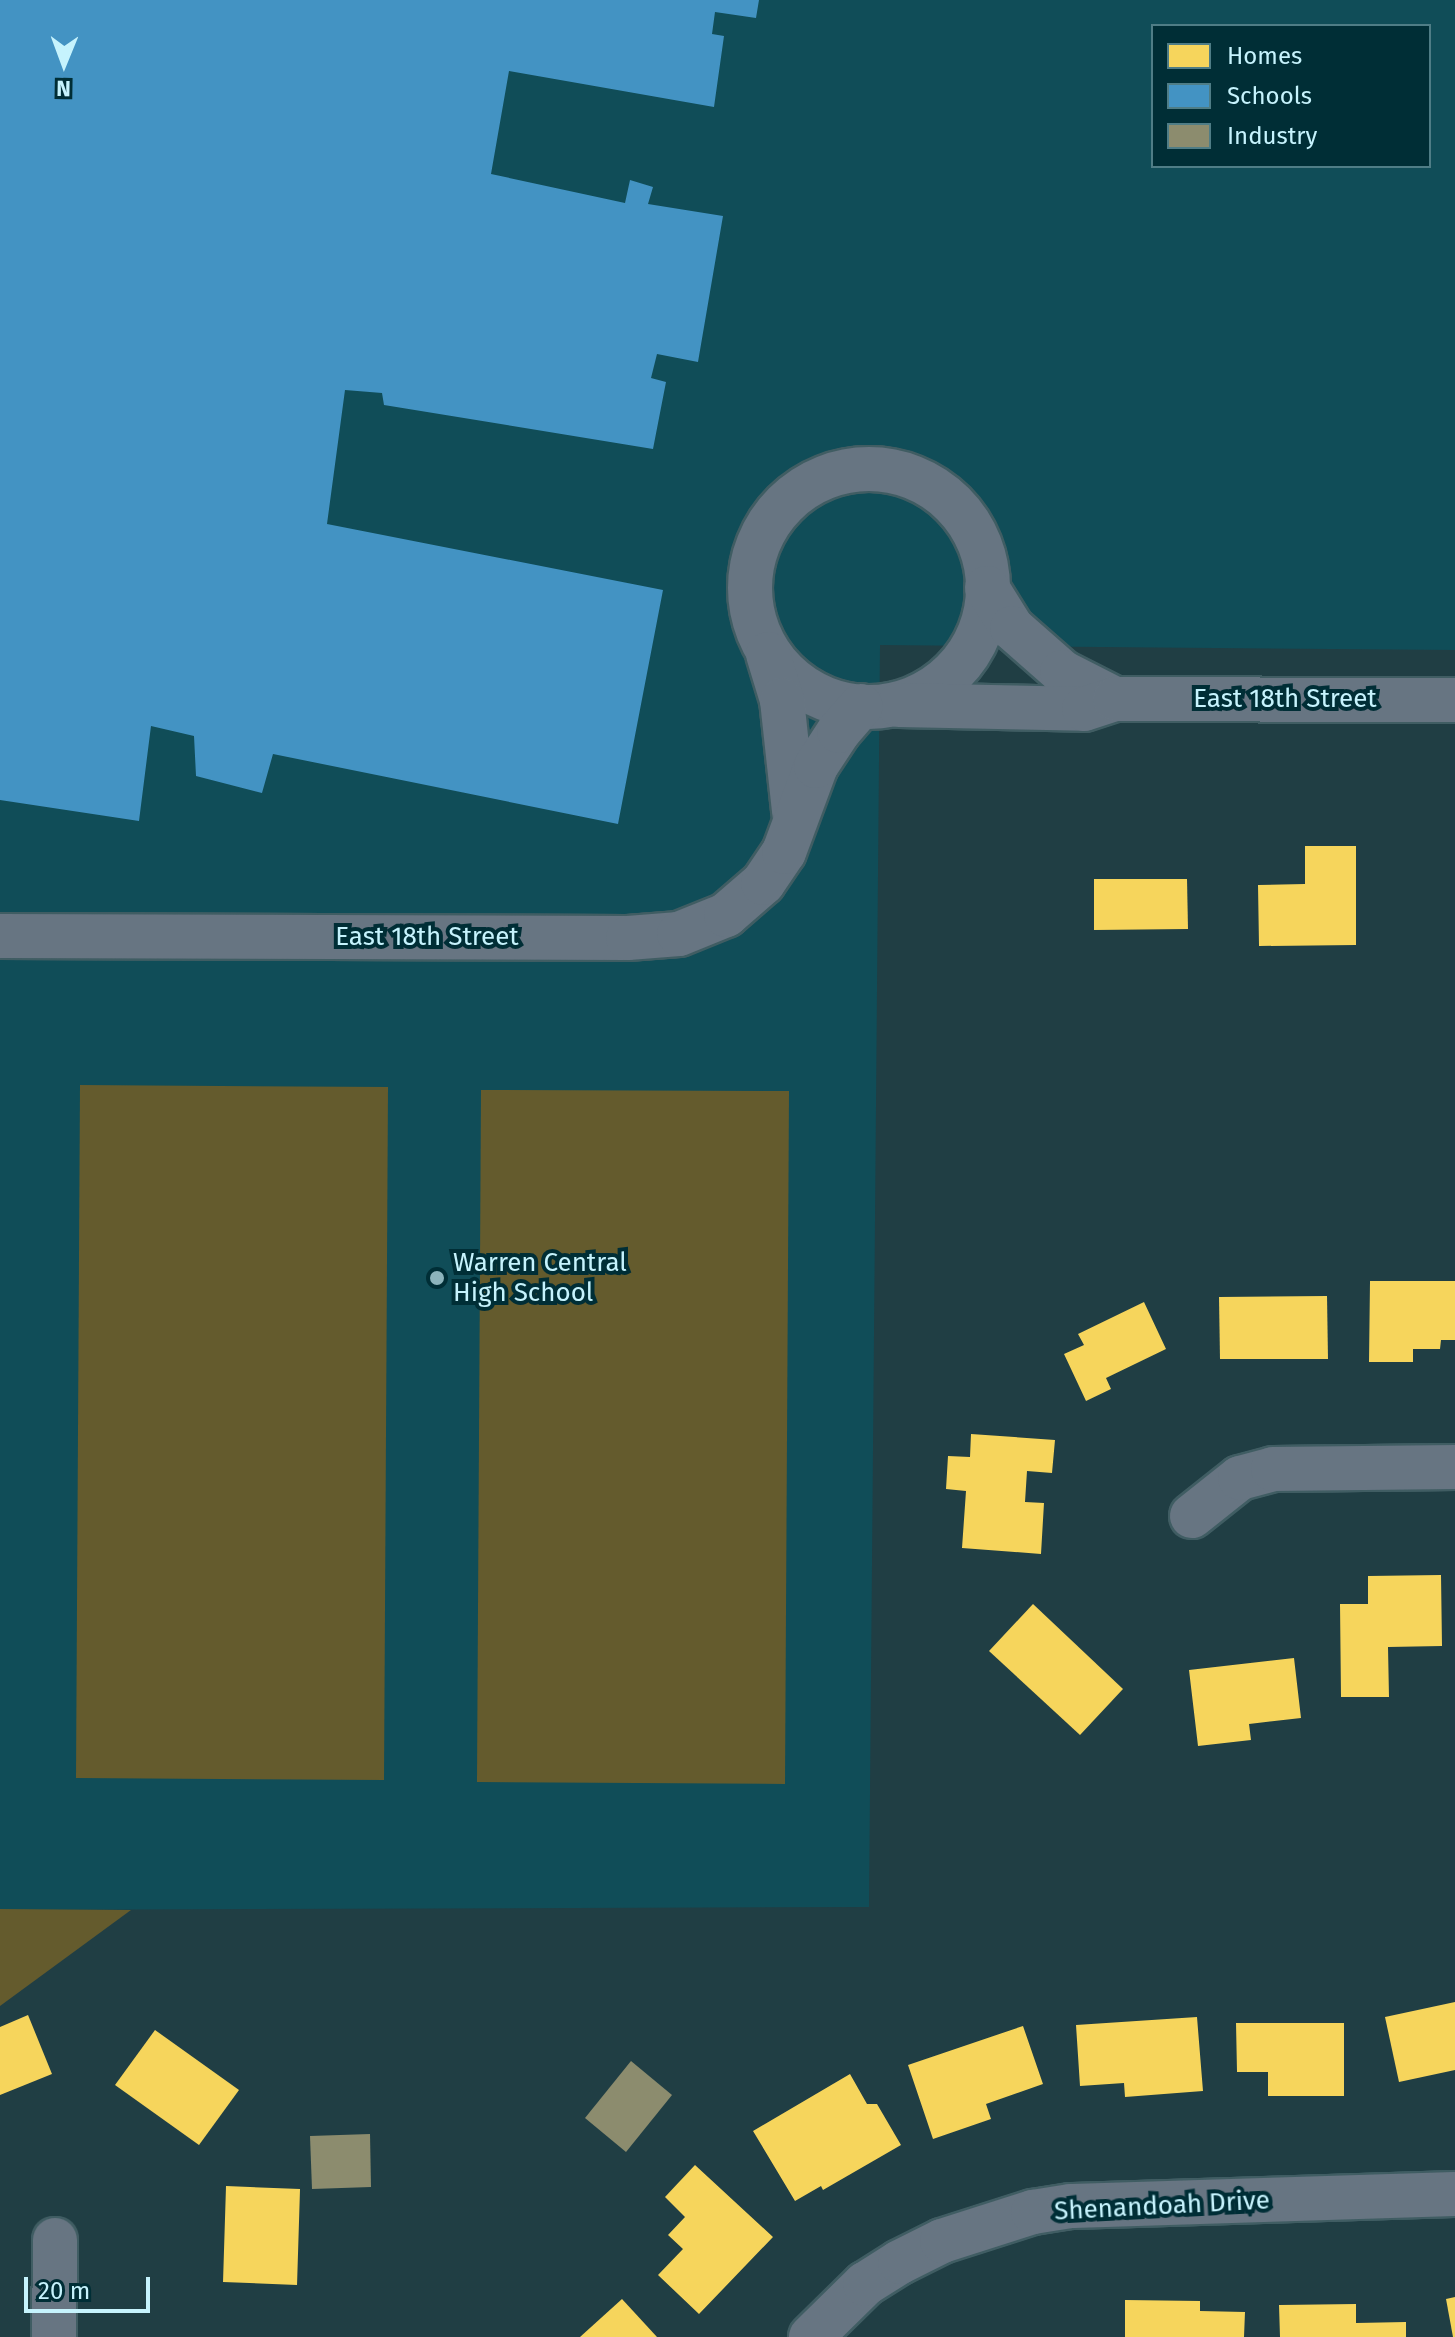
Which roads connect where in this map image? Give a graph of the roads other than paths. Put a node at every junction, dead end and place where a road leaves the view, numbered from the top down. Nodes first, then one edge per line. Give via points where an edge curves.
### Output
1 (987, 588) junction
2 (767, 651) junction
3 (1115, 699) junction
4 (1455, 700) edge
5 (876, 706) junction
6 (795, 817) junction
7 (0, 936) edge
8 (1455, 1467) edge
9 (1192, 1516) dead end
10 (1455, 2194) edge
11 (55, 2240) dead end
12 (54, 2337) edge
13 (811, 2337) edge

1 - 2 street via 987,563 973,528 949,499 917,478 880,469 847,470 815,481 788,499 766,525 749,588 753,621
1 - 3 street via 1012,628 1062,672
1 - 5 street via 978,638 957,669 927,693
2 - 5 street via 789,677 817,696
2 - 6 street via 782,700
3 - 4 street, East 18th Street
3 - 5 street via 1084,709
5 - 6 street, East 18th Street via 839,731 816,766
6 - 7 street, East 18th Street via 784,852 763,883 726,915 679,934
8 - 9 street via 1273,1469 1240,1478
10 - 13 street, Shenandoah Drive via 1071,2206 1033,2212 942,2241 900,2262 865,2284
11 - 12 street

